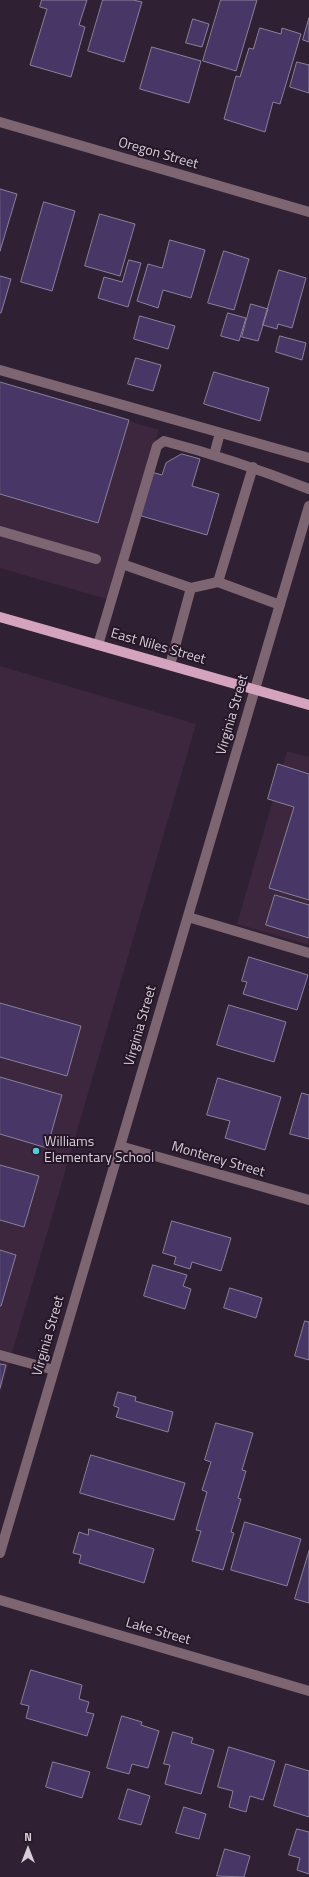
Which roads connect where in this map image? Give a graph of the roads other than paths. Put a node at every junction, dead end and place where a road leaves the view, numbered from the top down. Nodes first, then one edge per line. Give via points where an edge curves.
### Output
1 (0, 122) edge
2 (309, 212) edge
3 (0, 370) edge
4 (220, 433) junction
5 (214, 455) junction
6 (309, 458) edge
7 (253, 467) junction
8 (309, 488) edge
9 (309, 506) edge
10 (0, 531) edge
11 (96, 559) dead end
12 (122, 564) junction
13 (218, 582) junction
14 (191, 588) junction
15 (280, 605) junction
16 (0, 617) edge
17 (98, 645) junction
18 (170, 665) junction
19 (255, 689) junction
20 (309, 705) edge
21 (188, 917) junction
22 (309, 953) edge
23 (120, 1146) junction
24 (309, 1200) edge
25 (0, 1355) edge
26 (54, 1370) junction
27 (0, 1553) edge
28 (0, 1600) edge
29 (309, 1691) edge

1 - 2 street, Oregon Street
3 - 4 street
4 - 5 street
4 - 6 street
5 - 7 street
5 - 12 street via 164,441 157,446
7 - 8 street
7 - 13 street
9 - 15 street, Virginia Street
10 - 11 street
12 - 14 street
12 - 17 street
13 - 14 street
13 - 15 street
14 - 18 street
15 - 19 street, Virginia Street
16 - 17 main road, East Niles Street
17 - 18 main road, East Niles Street
18 - 19 main road, East Niles Street
19 - 20 main road, East Niles Street
19 - 21 street, Virginia Street
21 - 22 street
21 - 23 street, Virginia Street
23 - 24 street, Monterey Street
23 - 26 street, Virginia Street
25 - 26 street
26 - 27 street, Virginia Street
28 - 29 street, Lake Street

